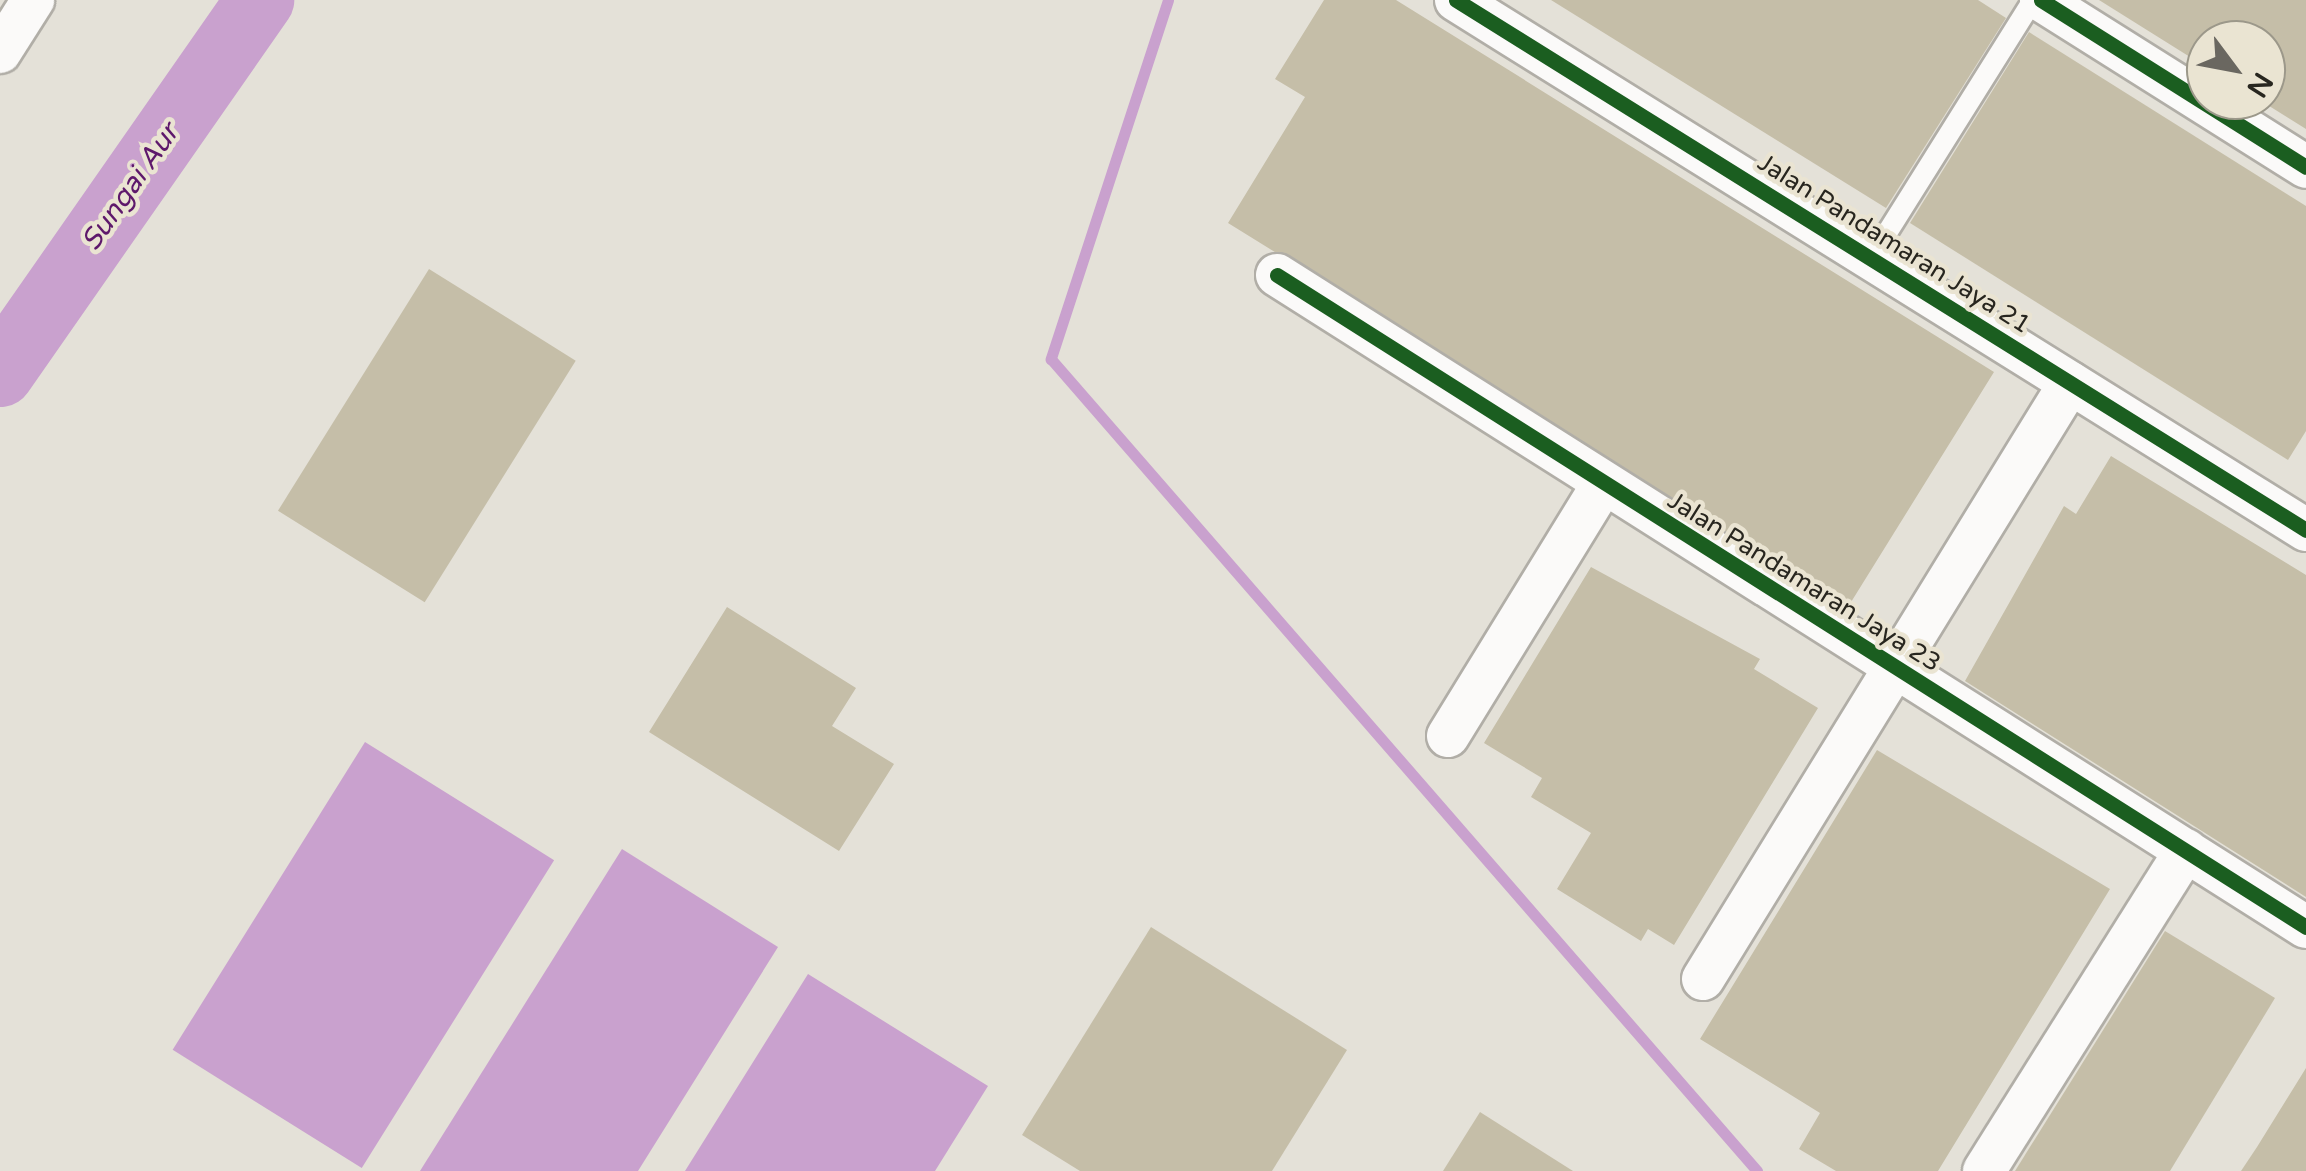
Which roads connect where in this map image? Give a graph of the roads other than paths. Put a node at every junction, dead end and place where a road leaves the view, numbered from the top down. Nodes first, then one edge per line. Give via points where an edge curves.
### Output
1 (33, 0) edge
2 (2034, 0) edge
3 (2041, 0) edge
4 (1467, 3) edge
5 (0, 52) edge
6 (2306, 167) edge
7 (1870, 260) junction
8 (1277, 276) dead end
9 (2070, 383) junction
10 (1602, 486) junction
11 (2306, 530) edge
12 (1896, 668) junction
13 (1448, 736) dead end
14 (2186, 850) junction
15 (2306, 927) edge
16 (1702, 979) dead end
17 (1984, 1171) edge

1 - 5 street
2 - 7 lane
3 - 6 street
4 - 7 street, Jalan Pandamaran Jaya 21
7 - 9 street, Jalan Pandamaran Jaya 21
8 - 10 street, Jalan Pandamaran Jaya 23
9 - 11 street, Jalan Pandamaran Jaya 21
9 - 12 street
10 - 12 street, Jalan Pandamaran Jaya 23
10 - 13 street
12 - 14 street, Jalan Pandamaran Jaya 23
12 - 16 street
14 - 15 street, Jalan Pandamaran Jaya 23
14 - 17 street

